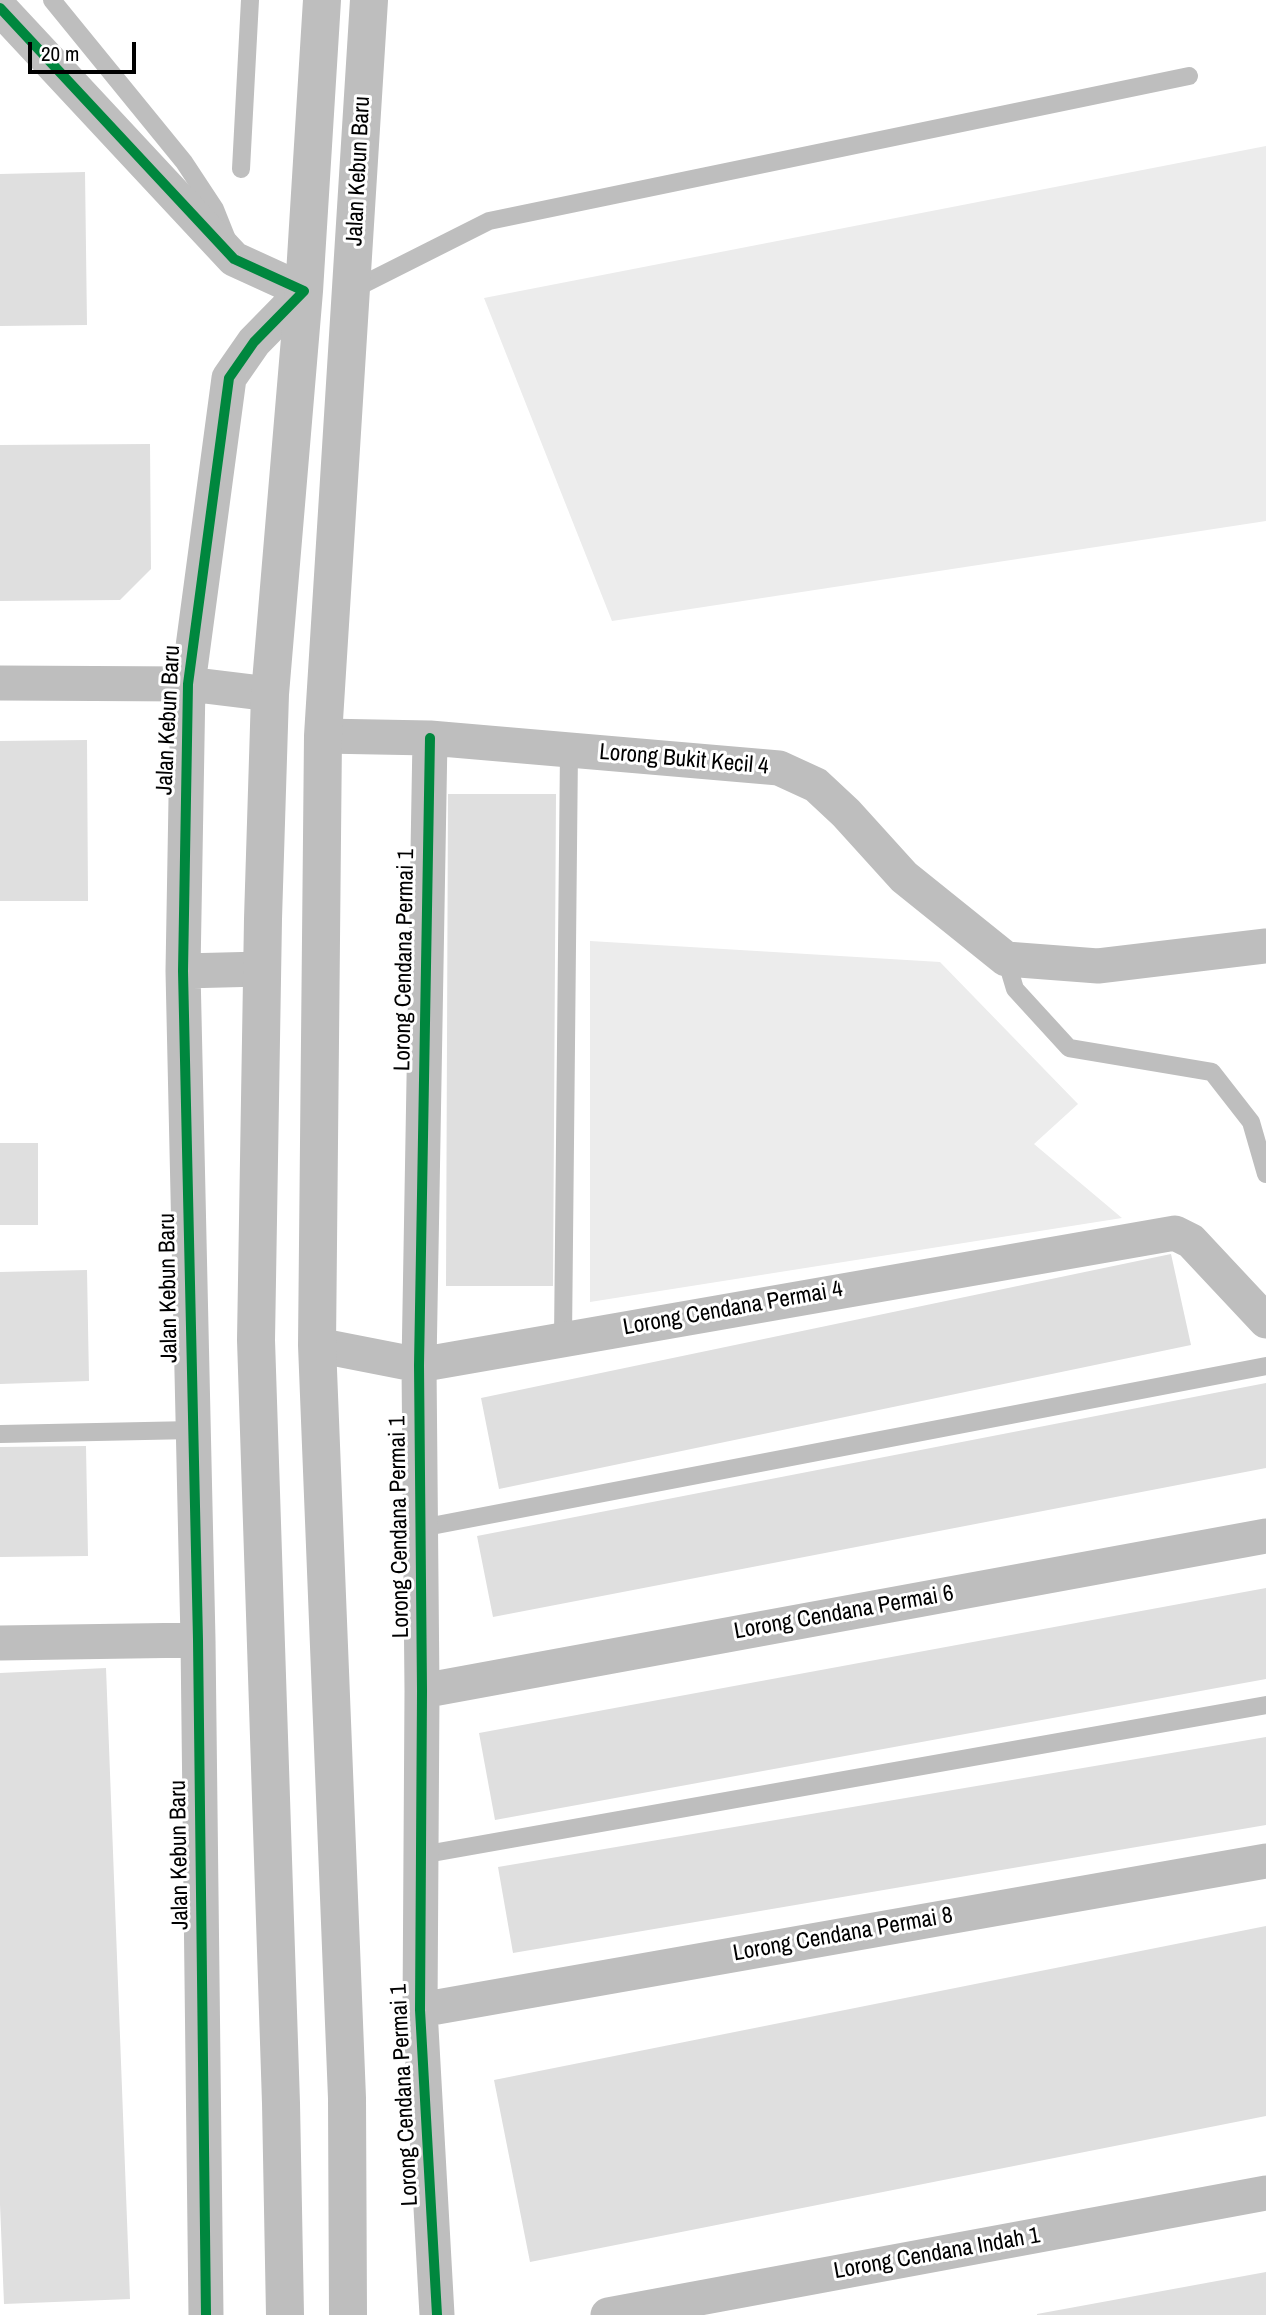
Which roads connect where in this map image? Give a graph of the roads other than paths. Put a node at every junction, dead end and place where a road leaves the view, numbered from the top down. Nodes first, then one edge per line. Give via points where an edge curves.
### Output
1 (52, 0) edge
2 (250, 0) edge
3 (322, 0) edge
4 (369, 0) edge
5 (0, 8) edge
6 (1189, 76) dead end
7 (241, 169) dead end
8 (234, 259) junction
9 (352, 290) junction
10 (304, 291) junction
11 (0, 684) edge
12 (188, 684) junction
13 (270, 694) junction
14 (323, 736) junction
15 (430, 738) junction
16 (569, 750) junction
17 (1266, 946) edge
18 (1006, 959) junction
19 (262, 969) junction
20 (183, 971) junction
21 (1266, 1174) edge
22 (1266, 1321) edge
23 (563, 1338) junction
24 (317, 1345) junction
25 (419, 1365) junction
26 (1266, 1366) edge
27 (193, 1430) junction
28 (0, 1434) edge
29 (421, 1528) junction
30 (1266, 1536) edge
31 (198, 1640) junction
32 (0, 1643) edge
33 (422, 1691) junction
34 (1266, 1704) edge
35 (421, 1855) junction
36 (1266, 1861) edge
37 (420, 2010) junction
38 (1266, 2193) edge
39 (206, 2315) edge
40 (285, 2315) edge
41 (348, 2315) edge
42 (437, 2315) edge
43 (608, 2315) edge

1 - 8 lane via 204,189
2 - 7 lane
3 - 10 street, Jalan Kebun Baru
4 - 9 street, Jalan Kebun Baru
5 - 8 street
6 - 9 lane via 489,221
8 - 10 street
9 - 14 street, Jalan Kebun Baru
10 - 12 street, Jalan Kebun Baru via 254,342 229,379
10 - 13 street, Jalan Kebun Baru
11 - 12 street
12 - 13 street
12 - 20 street, Jalan Kebun Baru
13 - 19 street, Jalan Kebun Baru
14 - 15 street, Lorong Bukit Kecil 4
14 - 24 street, Jalan Kebun Baru
15 - 16 street, Lorong Bukit Kecil 4
15 - 25 street, Lorong Cendana Permai 1
16 - 18 street, Lorong Bukit Kecil 4 via 779,768 816,785 904,877
16 - 23 lane
17 - 18 street via 1098,966
18 - 21 lane via 1015,989 1069,1048 1212,1072 1251,1122
19 - 20 street
19 - 40 street, Jalan Kebun Baru via 256,1340
20 - 27 street, Jalan Kebun Baru
22 - 23 street, Lorong Cendana Permai 4 via 1191,1241 1175,1233
23 - 25 street, Lorong Cendana Permai 4
24 - 25 street, Lorong Cendana Permai 4
24 - 41 street, Jalan Kebun Baru via 347,2098
25 - 29 street, Lorong Cendana Permai 1
26 - 29 lane
27 - 28 lane
27 - 31 street, Jalan Kebun Baru
29 - 33 street, Lorong Cendana Permai 1
30 - 33 street, Lorong Cendana Permai 6
31 - 32 street
31 - 39 street, Jalan Kebun Baru
33 - 35 street, Lorong Cendana Permai 1
34 - 35 lane
35 - 37 street, Lorong Cendana Permai 1
36 - 37 street, Lorong Cendana Permai 8
37 - 42 street, Lorong Cendana Permai 1
38 - 43 street, Lorong Cendana Indah 1

